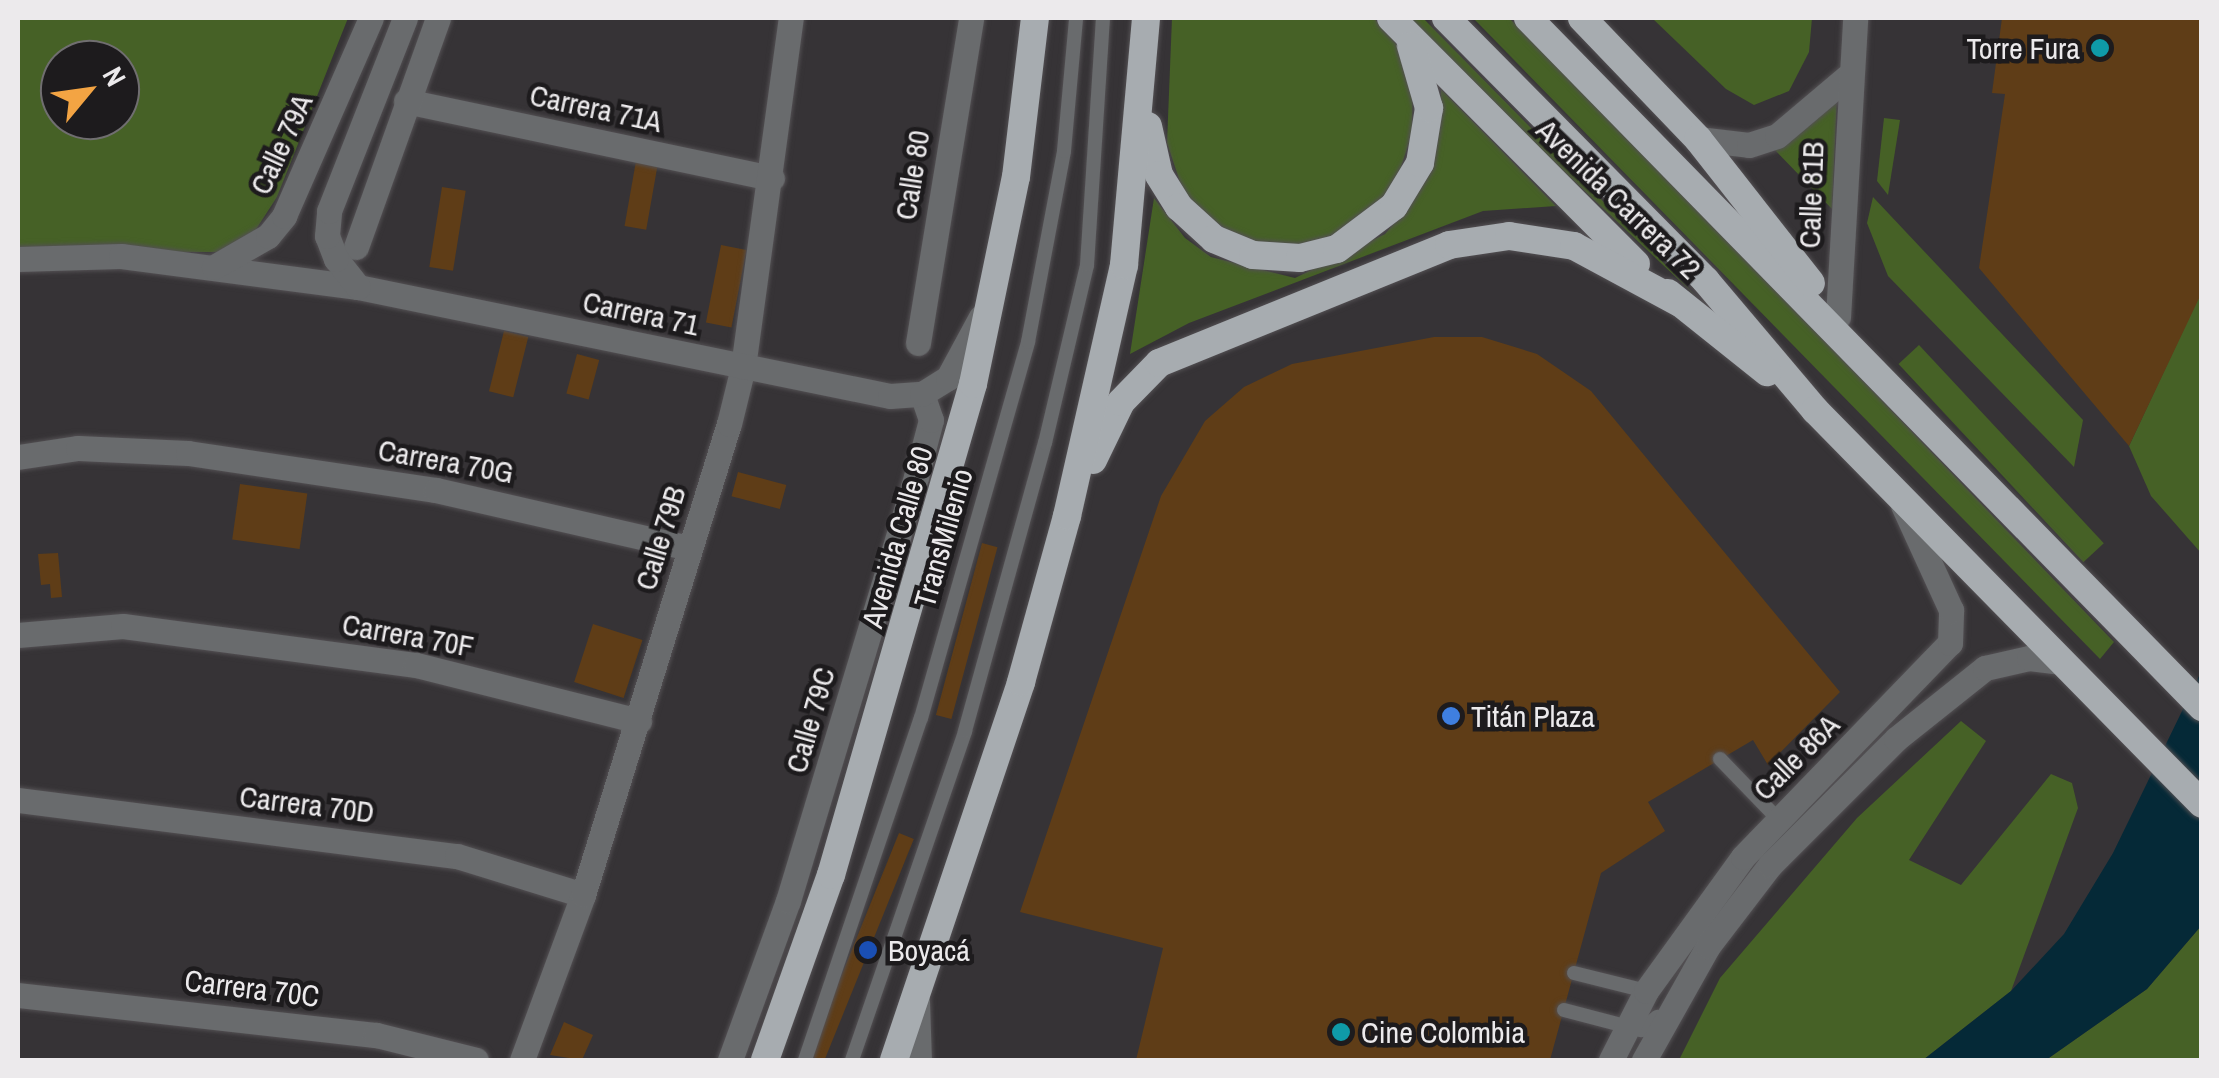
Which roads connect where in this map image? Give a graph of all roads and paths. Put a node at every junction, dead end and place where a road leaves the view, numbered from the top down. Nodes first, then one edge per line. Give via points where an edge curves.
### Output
1 (371, 18) edge
2 (405, 18) edge
3 (438, 18) edge
4 (791, 18) edge
5 (971, 18) edge
6 (1446, 18) edge
7 (1528, 18) edge
8 (1582, 18) edge
9 (1855, 18) edge
10 (1035, 19) edge
11 (1076, 19) edge
12 (1146, 19) edge
13 (1102, 20) edge
14 (1397, 24) edge
15 (1848, 76) junction
16 (1142, 85) junction
17 (406, 101) junction
18 (1698, 139) junction
19 (772, 178) junction
20 (356, 247) dead end
21 (18, 259) edge
22 (213, 267) junction
23 (996, 285) junction
24 (358, 287) junction
25 (1680, 303) junction
26 (1838, 317) junction
27 (918, 343) dead end
28 (744, 367) junction
29 (1883, 375) junction
30 (922, 394) junction
31 (1816, 410) junction
32 (18, 457) edge
33 (1898, 494) junction
34 (1068, 516) junction
35 (689, 548) junction
36 (18, 635) edge
37 (2062, 662) junction
38 (2202, 706) edge
39 (639, 721) junction
40 (1720, 760) dead end
41 (18, 800) edge
42 (2202, 804) edge
43 (1778, 819) junction
44 (584, 896) junction
45 (1574, 973) dead end
46 (1680, 989) junction
47 (1646, 991) junction
48 (18, 995) edge
49 (917, 1000) junction
50 (1564, 1010) dead end
51 (1626, 1027) junction
52 (476, 1060) edge
53 (522, 1060) edge
54 (730, 1060) edge
55 (766, 1060) edge
56 (805, 1060) edge
57 (852, 1060) edge
58 (894, 1060) edge
59 (920, 1060) edge
60 (1611, 1060) edge
61 (1644, 1060) edge

1 - 22 street, Calle 79A via 284,216 268,236
2 - 24 street via 329,211 327,236
3 - 17 street
4 - 19 street, Calle 79B
5 - 27 street, Calle 80
6 - 31 highway, Avenida Carrera 72 via 1706,281
7 - 29 highway, Avenida Carrera 72
8 - 18 highway, Avenida Carrera 72
9 - 15 street, Calle 81B
10 - 23 highway, Avenida Calle 80
11 - 56 lane, TransMilenio via 1064,150 1028,342 921,718
12 - 16 highway
13 - 57 lane via 1087,265 1045,444 966,731
14 - 16 highway via 1427,88 1420,163 1394,206 1338,249 1300,258 1253,255 1214,239 1179,207 1160,175
14 - 25 highway, Avenida Carrera 72
15 - 18 street, Calle 81B via 1776,136 1749,146
15 - 26 street, Calle 81B
16 - 34 highway via 1124,265
17 - 19 street, Carrera 71A
17 - 20 street
18 - 26 highway, Avenida Carrera 72
19 - 28 street, Calle 79B
21 - 22 street, Carrera 71 via 120,256
22 - 24 street, Carrera 71
23 - 30 street via 948,378
23 - 55 highway, Avenida Calle 80 via 906,628 831,876
24 - 28 street, Carrera 71
25 - 31 highway, Avenida Carrera 72
25 - 34 highway via 1574,246 1509,236 1448,244 1159,362 1122,402
26 - 29 highway, Avenida Carrera 72
28 - 30 street, Carrera 71 via 874,394
28 - 35 street, Calle 79B
29 - 38 highway, Avenida Carrera 72
30 - 54 street, Calle 79C via 931,420 916,476 800,867
31 - 33 highway, Avenida Carrera 72
32 - 35 street, Carrera 70G via 78,448 188,453 436,490
33 - 37 highway, Avenida Carrera 72
33 - 43 street, Calle 86A via 1951,610 1950,644
34 - 49 highway
35 - 39 street, Calle 79B
36 - 39 street, Carrera 70F via 64,626 162,631 416,666
37 - 42 highway, Avenida Carrera 72
37 - 46 street, Calle 86A via 2029,658 1985,668 1896,739 1770,866
39 - 44 street, Calle 79B
40 - 43 lane
41 - 44 street, Carrera 70D via 457,856
43 - 47 street, Calle 86A
44 - 53 street, Calle 79B
45 - 47 lane
46 - 51 lane via 1648,1028
46 - 61 street, Calle 86A
47 - 51 street, Calle 86A
48 - 52 street, Carrera 70C via 376,1036
49 - 58 highway
49 - 59 street
50 - 51 lane
51 - 60 street, Calle 86A

